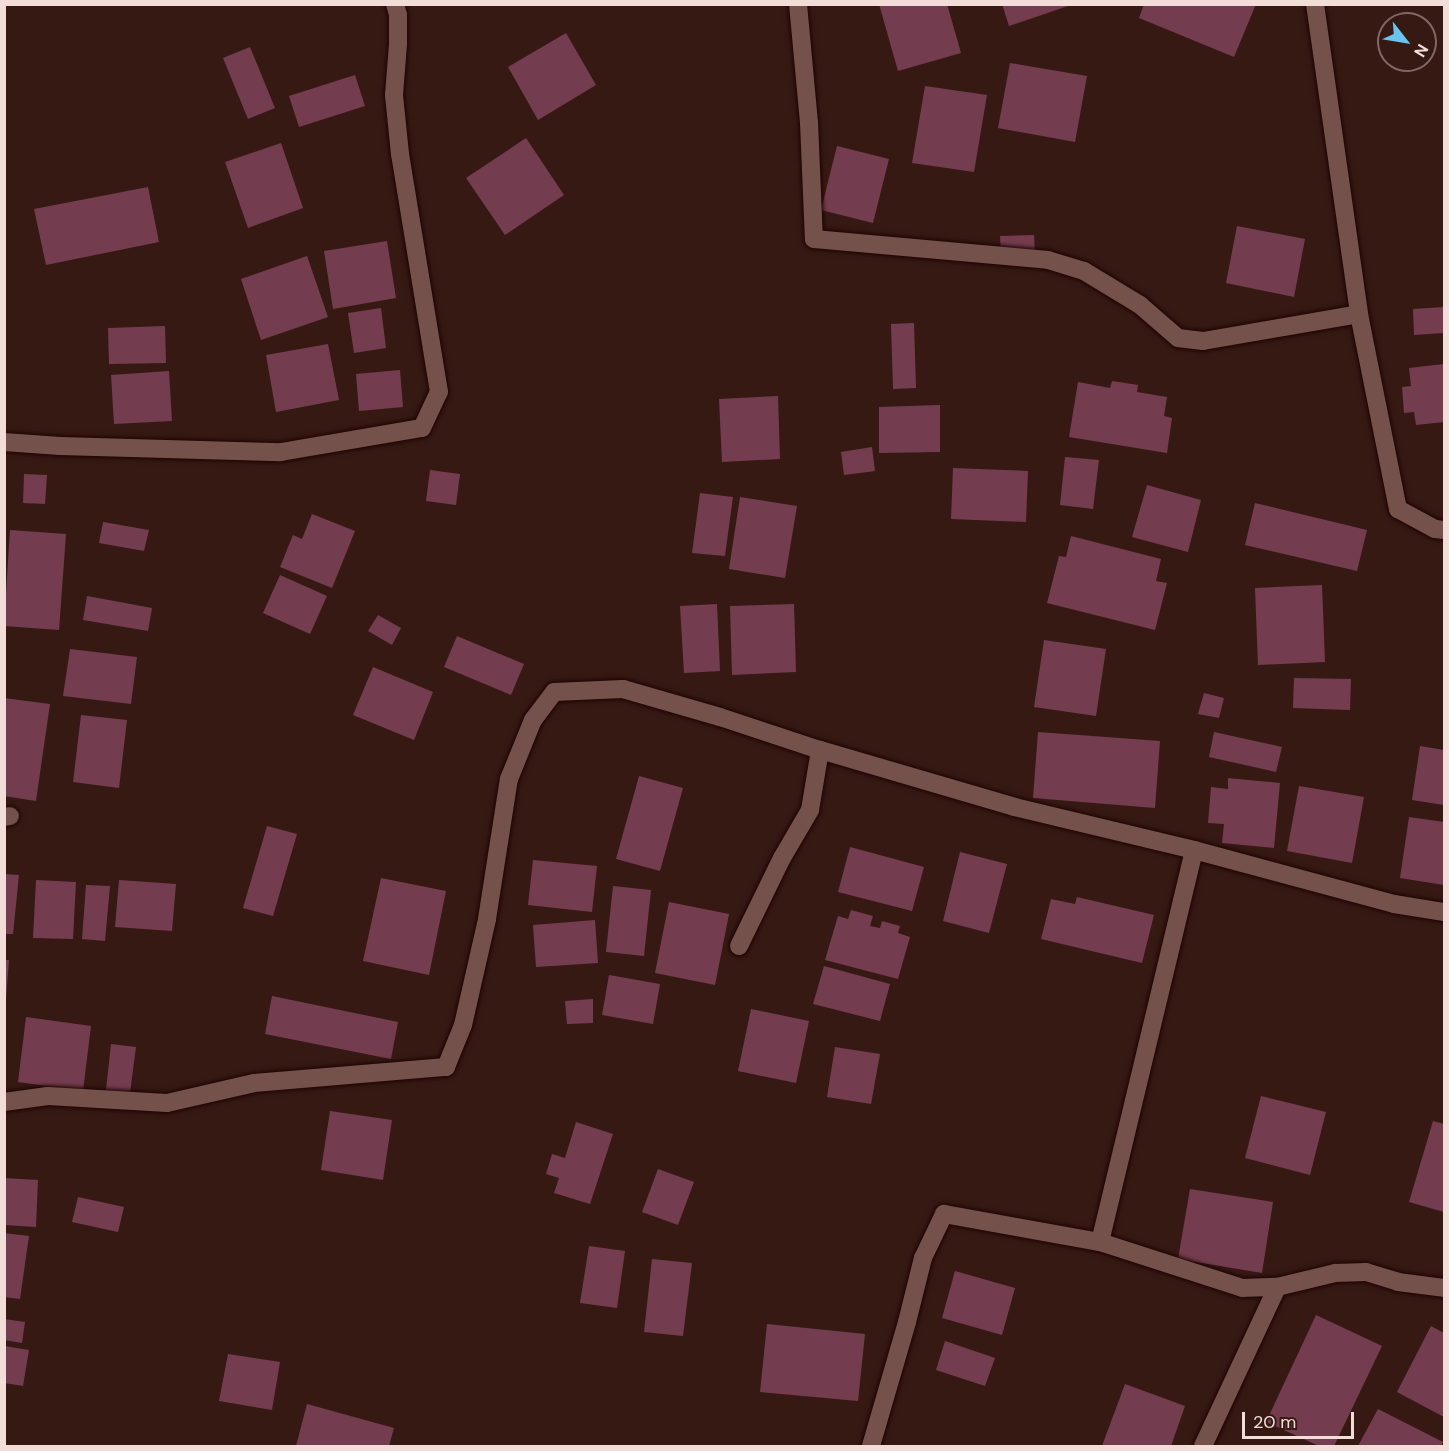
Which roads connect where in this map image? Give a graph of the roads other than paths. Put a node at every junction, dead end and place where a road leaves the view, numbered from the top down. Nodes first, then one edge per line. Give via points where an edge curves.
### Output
1 (395, 4) edge
2 (798, 4) edge
3 (1315, 4) edge
4 (1359, 314) junction
5 (4, 442) edge
6 (1444, 530) edge
7 (820, 750) junction
8 (1194, 850) junction
9 (1444, 912) edge
10 (739, 946) dead end
11 (4, 1102) edge
12 (1100, 1242) junction
13 (1277, 1287) junction
14 (1444, 1288) edge
15 (871, 1446) edge
16 (1203, 1446) edge

1 - 5 street via 398,44 394,94 399,154 439,392 422,428 281,452
2 - 4 street via 814,239 1048,260 1084,271 1121,293 1178,338 1203,341
3 - 4 street
4 - 6 street via 1398,509
7 - 8 street via 1015,807
7 - 10 street via 810,810
7 - 11 street via 623,688 554,692 533,720 509,779 487,919 464,1025 446,1067 254,1083 167,1102 48,1096
8 - 9 street via 1394,904
8 - 12 street
12 - 13 street via 1242,1288
12 - 15 street via 944,1215 923,1258
13 - 14 street via 1335,1273 1366,1272 1398,1282
13 - 16 street

